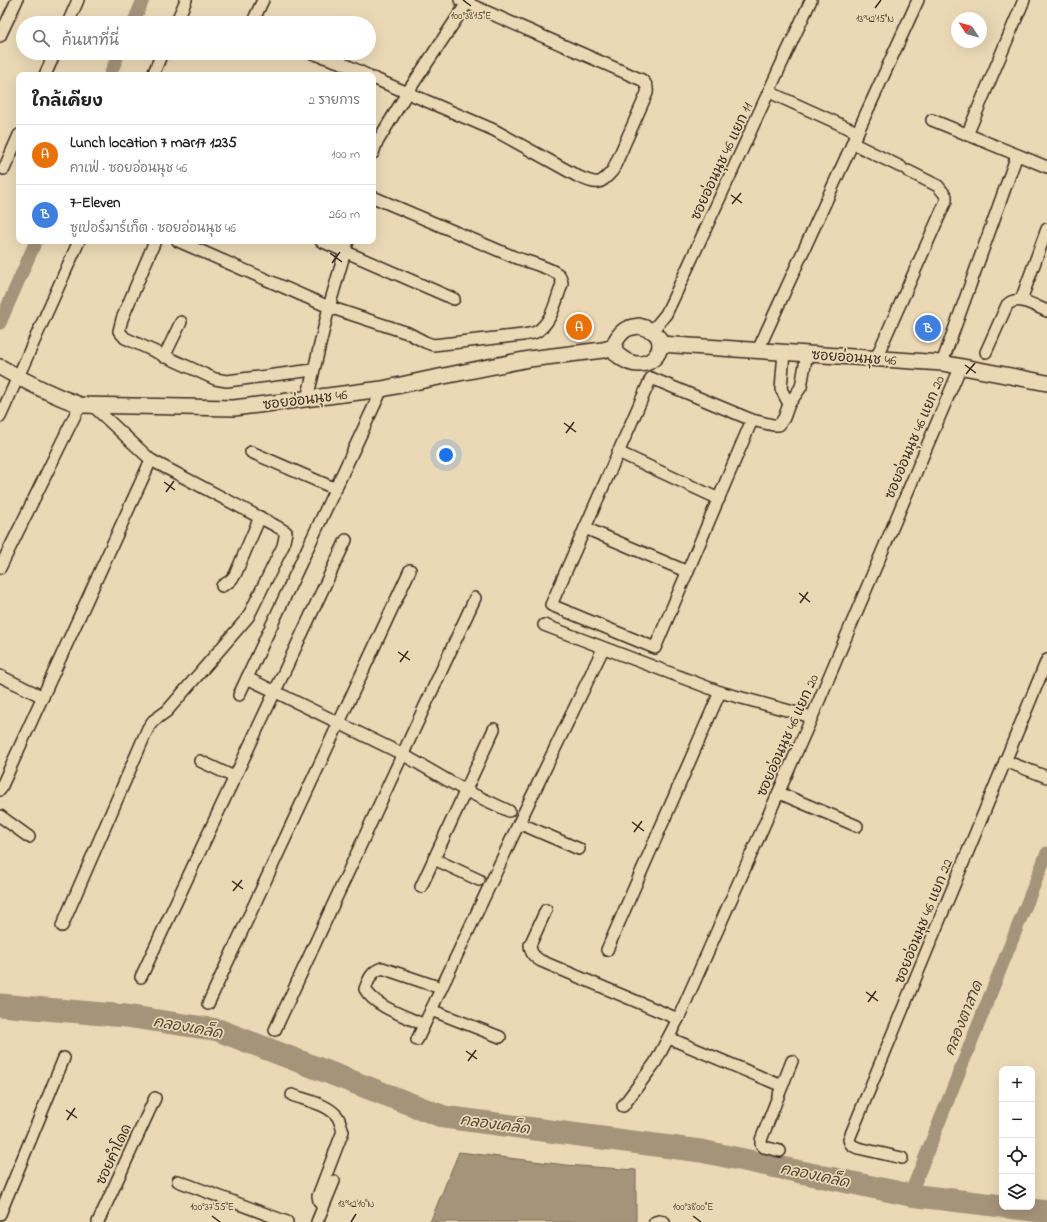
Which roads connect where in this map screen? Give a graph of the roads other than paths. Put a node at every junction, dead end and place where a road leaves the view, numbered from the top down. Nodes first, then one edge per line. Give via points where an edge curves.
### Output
1 (17, 0) edge
2 (78, 0) edge
3 (186, 0) edge
4 (263, 0) edge
5 (812, 0) edge
6 (918, 0) edge
7 (1024, 0) edge
8 (465, 1) edge
9 (71, 16) edge
10 (179, 16) edge
11 (255, 16) edge
12 (0, 36) edge
13 (52, 60) edge
14 (159, 60) edge
15 (333, 60) edge
16 (46, 72) edge
17 (153, 72) edge
18 (361, 72) edge
19 (376, 79) edge
20 (769, 92) junction
21 (407, 93) junction
22 (932, 120) dead end
23 (967, 135) junction
24 (854, 138) junction
25 (16, 142) edge
26 (376, 144) edge
27 (1017, 155) junction
28 (1046, 164) edge
29 (4, 169) dead end
30 (376, 198) edge
31 (1047, 229) edge
32 (77, 244) edge
33 (154, 244) edge
34 (185, 244) edge
35 (328, 244) edge
36 (347, 244) edge
37 (346, 252) junction
38 (454, 299) dead end
39 (1021, 300) junction
40 (329, 307) junction
41 (1047, 311) edge
42 (181, 322) dead end
43 (652, 331) junction
44 (660, 344) junction
45 (614, 347) junction
46 (758, 350) junction
47 (784, 352) junction
48 (986, 352) dead end
49 (807, 353) junction
50 (164, 357) junction
51 (876, 358) junction
52 (942, 363) junction
53 (961, 366) junction
54 (0, 367) edge
55 (313, 370) junction
56 (18, 378) junction
57 (1047, 383) edge
58 (382, 389) junction
59 (306, 399) junction
60 (789, 404) junction
61 (86, 405) junction
62 (0, 417) edge
63 (752, 420) junction
64 (251, 452) dead end
65 (618, 452) junction
66 (151, 460) junction
67 (336, 490) junction
68 (719, 499) junction
69 (260, 517) junction
70 (585, 528) junction
71 (346, 540) dead end
72 (0, 568) edge
73 (410, 570) dead end
74 (688, 572) junction
75 (222, 586) dead end
76 (475, 598) dead end
77 (544, 625) dead end
78 (603, 649) junction
79 (1047, 660) edge
80 (0, 676) edge
81 (247, 678) junction
82 (275, 691) junction
83 (720, 692) junction
84 (239, 695) dead end
85 (43, 697) junction
86 (812, 717) junction
87 (339, 722) junction
88 (494, 728) dead end
89 (402, 754) junction
90 (1005, 761) junction
91 (200, 762) dead end
92 (234, 777) junction
93 (1047, 777) edge
94 (0, 790) edge
95 (466, 791) junction
96 (779, 793) junction
97 (509, 811) dead end
98 (0, 816) edge
99 (519, 823) junction
100 (857, 826) dead end
101 (29, 837) dead end
102 (579, 849) dead end
103 (434, 859) junction
104 (479, 880) dead end
105 (421, 887) dead end
106 (546, 910) dead end
107 (62, 926) dead end
108 (607, 950) dead end
109 (141, 978) dead end
110 (441, 988) junction
111 (208, 1004) dead end
112 (431, 1010) junction
113 (678, 1019) junction
114 (424, 1025) junction
115 (275, 1030) dead end
116 (500, 1037) dead end
117 (669, 1038) junction
118 (418, 1040) dead end
119 (64, 1058) dead end
120 (792, 1061) dead end
121 (782, 1086) junction
122 (292, 1095) dead end
123 (155, 1098) dead end
124 (623, 1106) dead end
125 (780, 1151) dead end
126 (902, 1158) dead end
127 (178, 1181) dead end
128 (334, 1181) dead end
129 (323, 1208) junction
130 (0, 1214) edge
131 (98, 1222) edge
132 (287, 1222) edge
133 (317, 1222) edge
134 (655, 1222) edge
135 (664, 1222) edge

1 - 12 street
2 - 9 street
3 - 10 street
4 - 11 street
5 - 20 street, ซอยอ่อนนุช 46 แยก 11
6 - 24 street
7 - 23 street
8 - 21 street
8 - 21 street via 646,84 647,93 613,170 601,182 579,177 494,130
13 - 16 street
14 - 17 street
15 - 18 street
19 - 21 street
20 - 24 street
20 - 43 street, ซอยอ่อนนุช 46 แยก 11 via 666,314
21 - 26 street
22 - 23 street
23 - 27 street
24 - 46 street
24 - 51 street via 938,186 946,196
25 - 29 street
27 - 28 street
27 - 52 street
30 - 40 street via 559,275 562,284 550,316 542,327 523,336 433,344
31 - 39 street
32 - 56 street
33 - 50 street via 119,331 125,338
34 - 40 street
35 - 37 street
36 - 37 street
37 - 38 street
37 - 40 street
39 - 41 street
39 - 48 street via 1010,301 1007,305
40 - 55 street
42 - 50 street
43 - 44 street
43 - 45 street via 640,326 632,327 619,336
44 - 45 street via 656,356 650,362 641,365 624,360 616,354
44 - 46 street, ซอยอ่อนนุช 46
45 - 58 street, ซอยอ่อนนุช 46 via 529,360
46 - 47 street, ซอยอ่อนนุช 46
47 - 49 street, ซอยอ่อนนุช 46
47 - 60 street via 781,389
49 - 51 street, ซอยอ่อนนุช 46
49 - 60 street via 801,387
50 - 55 street via 215,379 227,381
51 - 52 street, ซอยอ่อนนุช 46
52 - 53 street, ซอยอ่อนนุช 46
53 - 57 street, ซอยอ่อนนุช 46
53 - 86 street, ซอยอ่อนนุช 46 แยก 20
54 - 56 street, ซอยอ่อนนุช 46
55 - 59 street
56 - 61 street, ซอยอ่อนนุช 46 via 61,398
56 - 62 street
58 - 59 street, ซอยอ่อนนุช 46
58 - 67 street
59 - 61 street, ซอยอ่อนนุช 46 via 234,408
60 - 63 street via 784,418 778,425
61 - 66 street
61 - 72 street
63 - 65 street via 651,378
63 - 68 street
64 - 67 street
65 - 68 street
65 - 70 street
66 - 69 street
66 - 85 street
67 - 81 street
68 - 74 street
69 - 75 street via 235,575
69 - 107 street via 286,532 284,546 248,617 167,711 148,728
70 - 74 street
70 - 74 street via 551,605 655,648
71 - 82 street
73 - 87 street
76 - 89 street
77 - 78 street
78 - 83 street
78 - 99 street
79 - 90 street, ซอยอ่อนนุช 46 แยก 22
80 - 85 street
81 - 82 street
81 - 84 street
82 - 87 street
82 - 92 street
83 - 86 street
83 - 108 street
85 - 94 street
86 - 96 street, ซอยอ่อนนุช 46 แยก 20
87 - 89 street
87 - 111 street
88 - 95 street
89 - 95 street
89 - 115 street
90 - 93 street
90 - 126 street, ซอยอ่อนนุช 46 แยก 22 via 849,1138 850,1143 858,1148
91 - 92 street
92 - 109 street
95 - 97 street
95 - 103 street
96 - 100 street
96 - 113 street, ซอยอ่อนนุช 46 แยก 20
98 - 101 street
99 - 102 street
99 - 110 street
103 - 104 street
103 - 105 street
106 - 113 street via 530,945 533,956
110 - 112 street
110 - 114 street via 382,968 373,971 368,980 365,989 368,995 380,1004
112 - 114 street
112 - 116 street
113 - 117 street, ซอยอ่อนนุช 46 แยก 20
114 - 118 street
117 - 121 street
117 - 124 street, ซอยอ่อนนุช 46 แยก 20 via 655,1063
119 - 130 street
120 - 121 street
121 - 125 street via 761,1140 764,1147
122 - 129 street via 323,1106 337,1116 343,1131 318,1196
123 - 131 street, ซอยคำโดด
127 - 132 street
128 - 129 street
129 - 133 street
134 - 135 street

